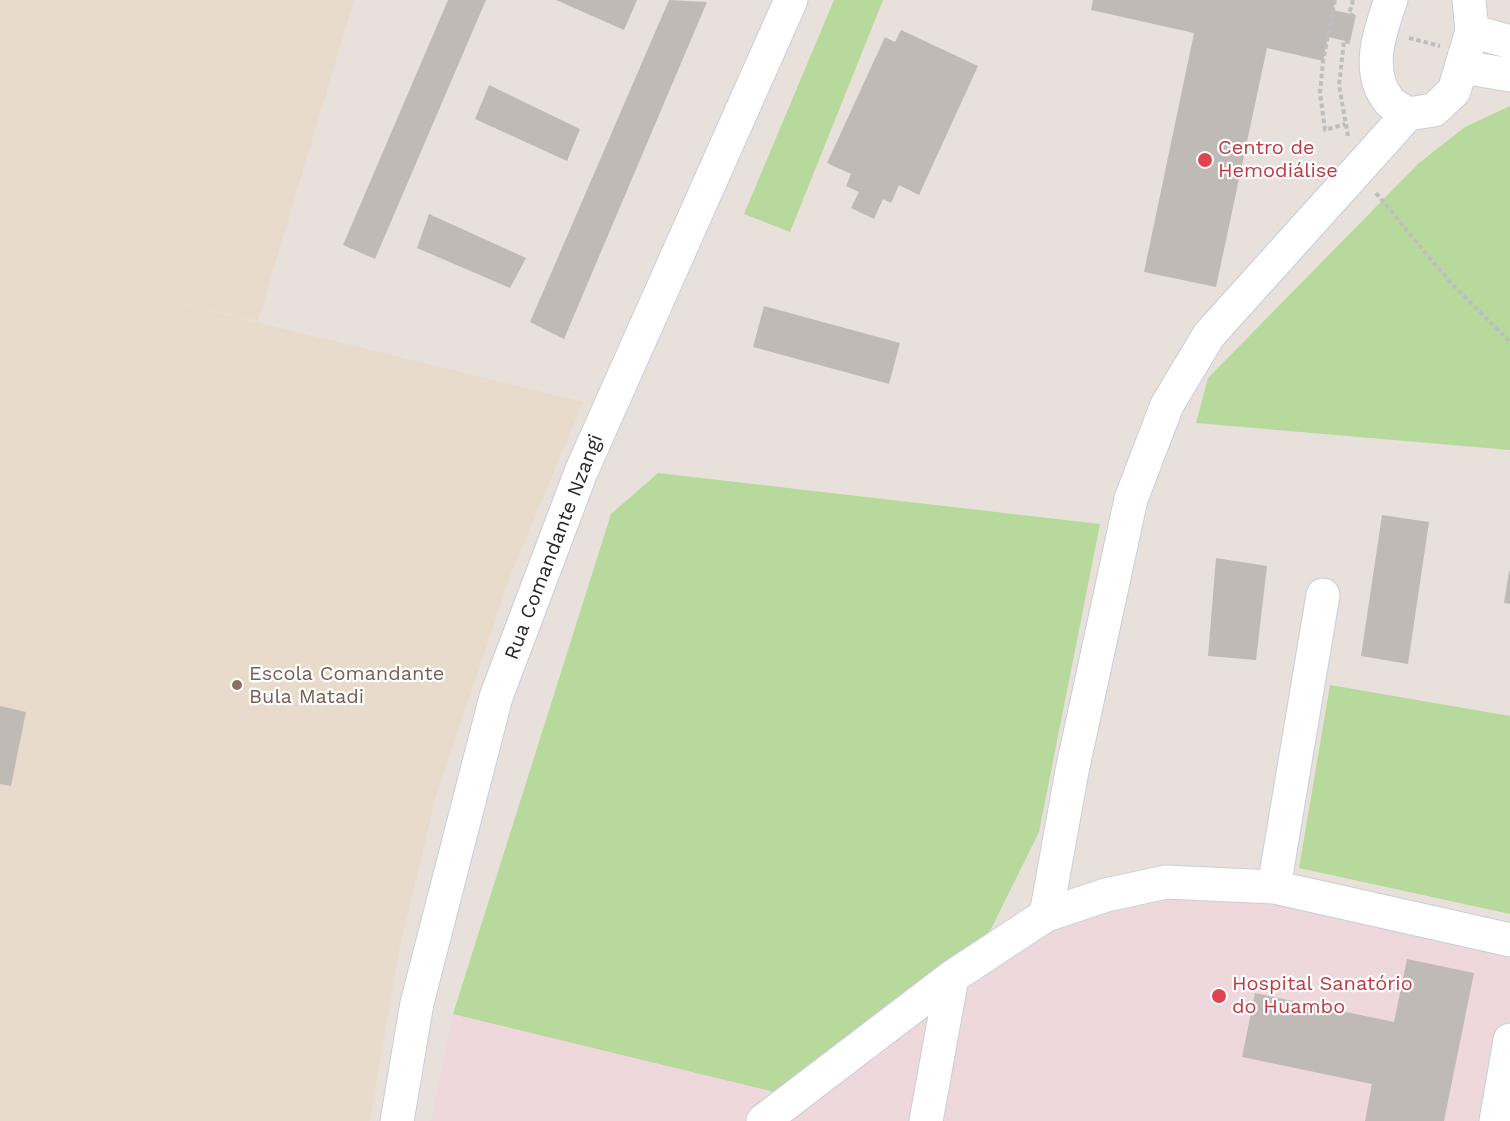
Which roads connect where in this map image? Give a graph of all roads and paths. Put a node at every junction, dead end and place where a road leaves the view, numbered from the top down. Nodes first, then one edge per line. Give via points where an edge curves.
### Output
1 (791, 0) edge
2 (1335, 0) edge
3 (1391, 0) edge
4 (1380, 30) junction
5 (1484, 47) edge
6 (1408, 114) junction
7 (1345, 124) dead end
8 (1358, 171) junction
9 (1510, 342) edge
10 (1323, 595) dead end
11 (1274, 887) junction
12 (1046, 915) junction
13 (1510, 939) edge
14 (952, 977) junction
15 (1510, 1040) edge
16 (398, 1121) edge
17 (763, 1121) edge
18 (926, 1121) edge
19 (1496, 1121) edge

1 - 16 street, Rua Comandante Nzangi via 581,472 496,697 417,1003
2 - 7 path via 1320,93 1325,130
3 - 4 street
4 - 5 path
4 - 6 street via 1378,80 1389,102
5 - 6 street via 1454,91 1434,110
6 - 8 street
8 - 9 path via 1449,281
8 - 12 street via 1209,335 1167,405 1131,499 1072,771
10 - 11 street
11 - 12 street via 1166,882 1106,895
11 - 13 street
12 - 14 street
14 - 17 street
14 - 18 street
15 - 19 street

